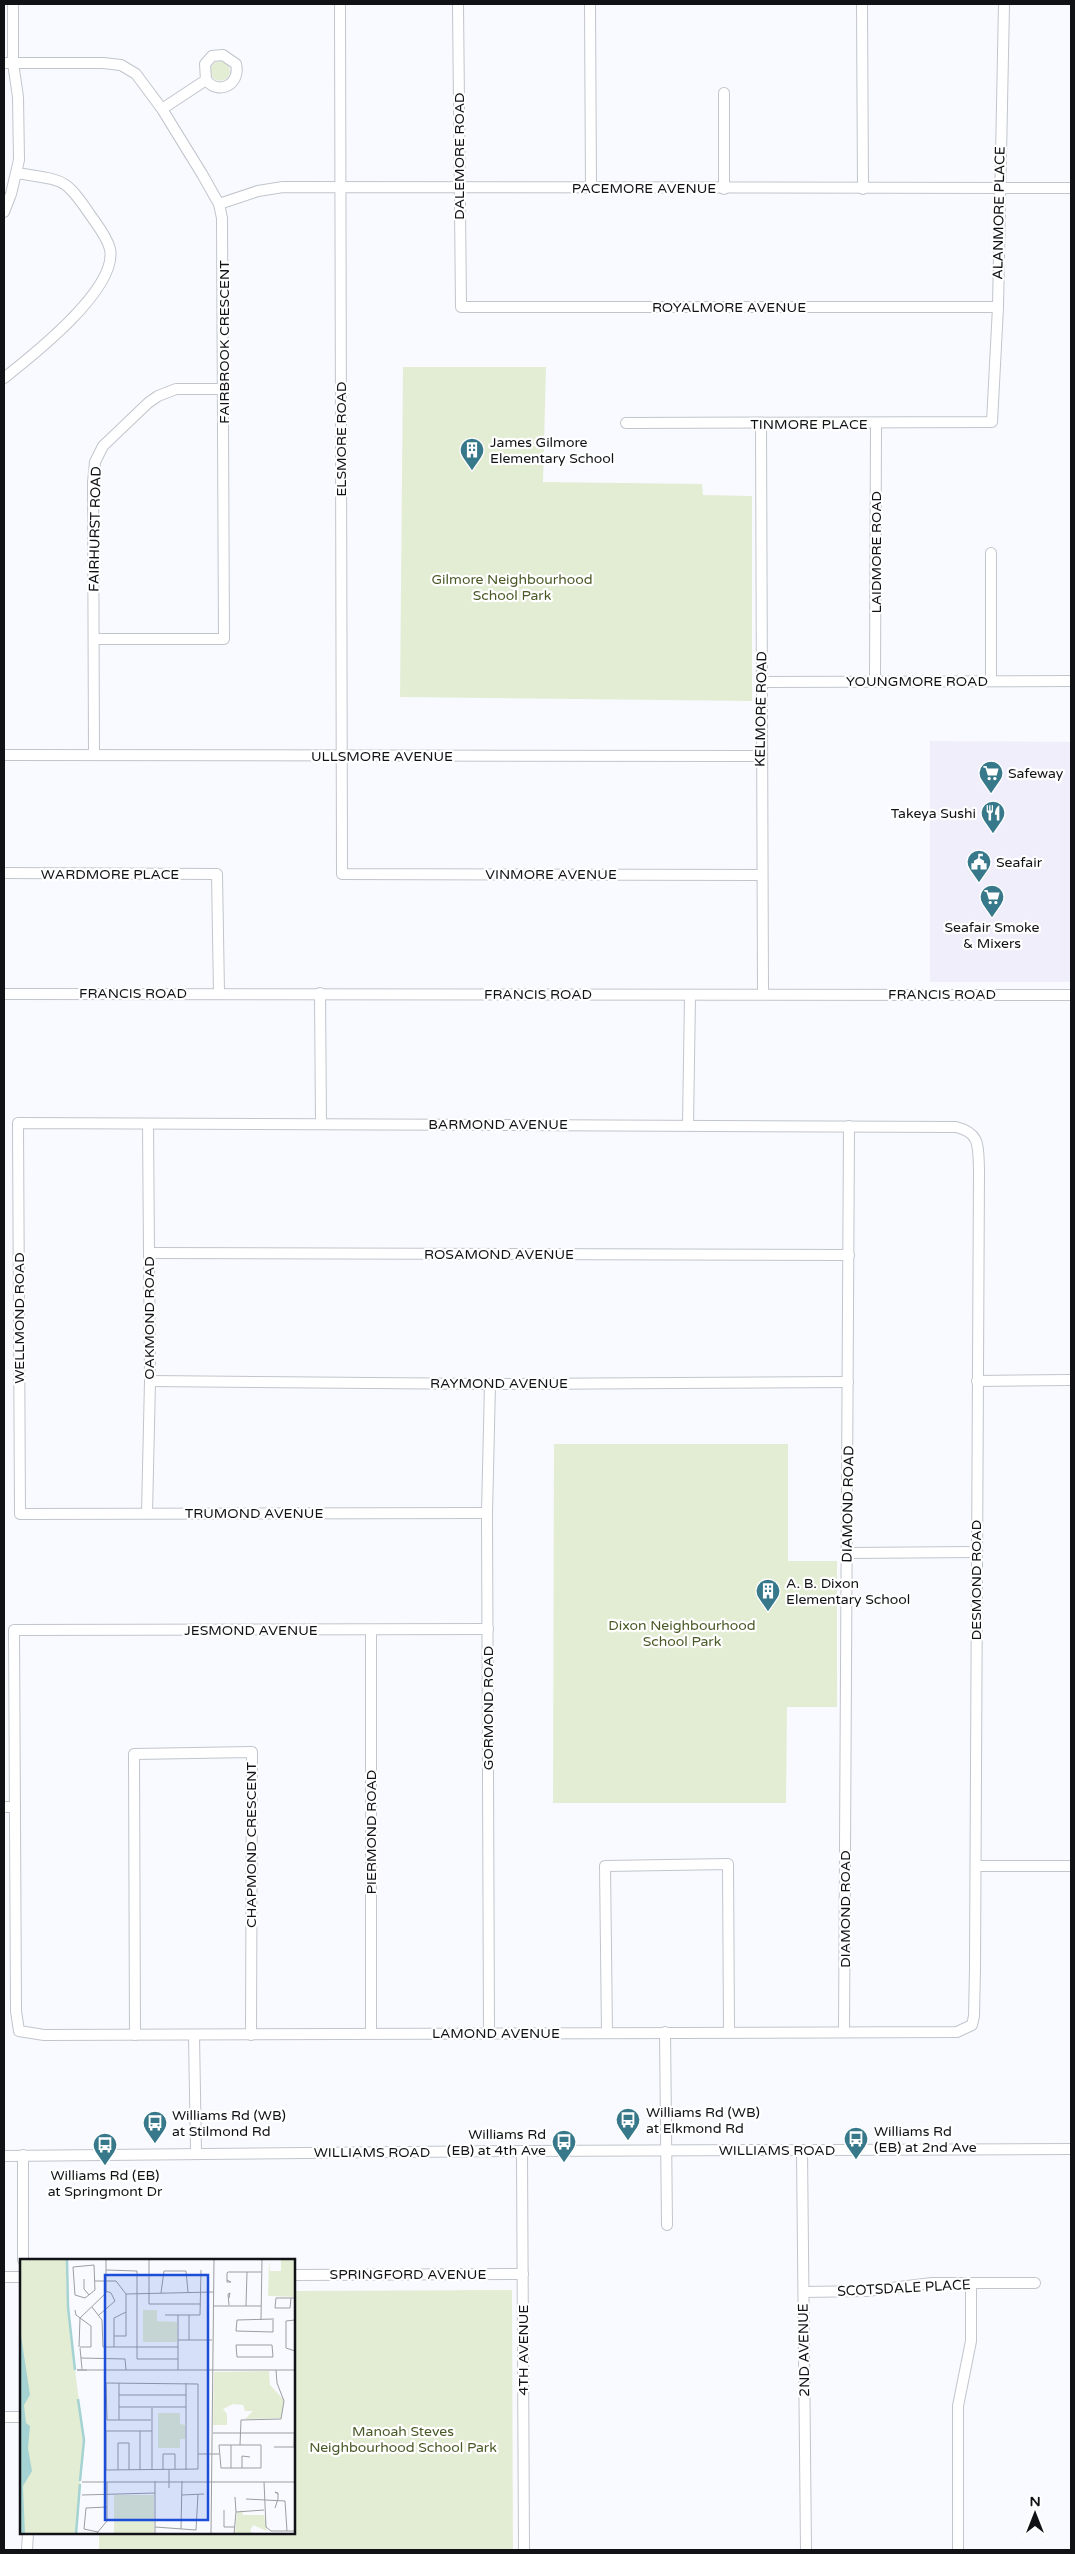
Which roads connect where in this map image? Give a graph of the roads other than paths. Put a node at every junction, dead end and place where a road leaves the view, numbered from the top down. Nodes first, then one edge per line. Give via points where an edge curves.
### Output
1 (13, 4) edge
2 (340, 4) edge
3 (458, 4) edge
4 (590, 4) edge
5 (862, 4) edge
6 (1004, 4) edge
7 (8, 63) edge
8 (206, 80) dead end
9 (724, 93) dead end
10 (162, 109) junction
11 (17, 173) junction
12 (340, 187) junction
13 (458, 188) junction
14 (591, 188) junction
15 (1071, 188) edge
16 (724, 189) junction
17 (863, 189) junction
18 (999, 189) junction
19 (219, 204) junction
20 (4, 212) edge
21 (460, 307) joint
22 (998, 307) junction
23 (4, 378) edge
24 (224, 389) junction
25 (992, 422) joint
26 (626, 424) dead end
27 (761, 424) junction
28 (876, 424) junction
29 (991, 553) dead end
30 (94, 639) junction
31 (876, 681) junction
32 (992, 681) junction
33 (1071, 681) edge
34 (762, 682) junction
35 (4, 755) edge
36 (94, 755) junction
37 (342, 756) junction
38 (760, 756) junction
39 (4, 873) edge
40 (342, 874) joint
41 (761, 875) junction
42 (220, 993) junction
43 (4, 994) edge
44 (320, 994) junction
45 (763, 994) junction
46 (690, 995) junction
47 (1071, 995) edge
48 (18, 1123) joint
49 (148, 1124) junction
50 (322, 1124) junction
51 (688, 1125) junction
52 (849, 1126) junction
53 (974, 1135) joint
54 (149, 1253) junction
55 (849, 1255) junction
56 (1071, 1380) edge
57 (150, 1381) junction
58 (977, 1381) junction
59 (848, 1382) junction
60 (490, 1384) junction
61 (147, 1513) junction
62 (487, 1513) junction
63 (20, 1514) joint
64 (976, 1552) junction
65 (847, 1553) junction
66 (371, 1630) junction
67 (488, 1630) junction
68 (4, 1807) edge
69 (15, 1807) junction
70 (976, 1866) junction
71 (1071, 1866) edge
72 (972, 2026) joint
73 (665, 2032) junction
74 (729, 2032) junction
75 (844, 2032) junction
76 (372, 2033) junction
77 (489, 2033) junction
78 (608, 2033) junction
79 (135, 2034) junction
80 (194, 2035) junction
81 (251, 2035) junction
82 (1071, 2149) edge
83 (666, 2150) junction
84 (802, 2150) junction
85 (522, 2151) junction
86 (196, 2153) junction
87 (23, 2155) junction
88 (4, 2156) edge
89 (667, 2225) dead end
90 (23, 2259) edge
91 (295, 2274) edge
92 (522, 2274) junction
93 (4, 2277) edge
94 (20, 2277) edge
95 (972, 2283) junction
96 (1035, 2283) dead end
97 (804, 2292) junction
98 (4, 2417) edge
99 (20, 2417) edge
100 (28, 2534) edge
101 (27, 2550) edge
102 (524, 2550) edge
103 (806, 2550) edge
104 (958, 2550) edge

1 - 7 street
2 - 12 street, ELSMORE ROAD
3 - 13 street, DALEMORE ROAD
4 - 14 street
5 - 17 street
6 - 18 street, ALANMORE PLACE
7 - 10 street, FAIRBROOK CRESCENT via 103,63 121,66 143,80
7 - 11 street via 19,120
8 - 10 street
9 - 16 street
10 - 19 street, FAIRBROOK CRESCENT
11 - 20 street
11 - 23 street via 56,179 71,187 102,233 110,255 101,283 78,312
12 - 13 street, PACEMORE AVENUE
12 - 19 street, PACEMORE AVENUE via 270,188
12 - 37 street, ELSMORE ROAD
13 - 14 street, PACEMORE AVENUE
13 - 21 street, DALEMORE ROAD
14 - 16 street, PACEMORE AVENUE
15 - 18 street, PACEMORE AVENUE
16 - 17 street, PACEMORE AVENUE
17 - 18 street, PACEMORE AVENUE
18 - 22 street, ALANMORE PLACE
19 - 24 street, FAIRBROOK CRESCENT via 224,229
21 - 22 street, ROYALMORE AVENUE
22 - 25 street, ALANMORE PLACE
24 - 30 street, FAIRHURST ROAD via 176,389 158,396 110,438 98,454 93,482
24 - 30 street, FAIRBROOK CRESCENT via 224,639
25 - 28 street, TINMORE PLACE
26 - 27 street, TINMORE PLACE
27 - 28 street, TINMORE PLACE
27 - 34 street, KELMORE ROAD
28 - 31 street, LAIDMORE ROAD
29 - 32 street
30 - 36 street, FAIRHURST ROAD
31 - 32 street, YOUNGMORE ROAD
31 - 34 street, YOUNGMORE ROAD
32 - 33 street, YOUNGMORE ROAD
34 - 38 street, KELMORE ROAD
35 - 36 street, ULLSMORE AVENUE
36 - 37 street, ULLSMORE AVENUE
37 - 38 street, ULLSMORE AVENUE
37 - 40 street, ELSMORE ROAD
38 - 41 street, KELMORE ROAD
39 - 42 street, WARDMORE PLACE via 217,874
40 - 41 street, VINMORE AVENUE
41 - 45 street, KELMORE ROAD
42 - 43 street, FRANCIS ROAD
42 - 44 street, FRANCIS ROAD
44 - 46 street, FRANCIS ROAD
44 - 50 street
45 - 46 street, FRANCIS ROAD
45 - 47 street, FRANCIS ROAD
46 - 51 street
48 - 49 street, BARMOND AVENUE
48 - 63 street, WELLMOND ROAD
49 - 50 street, BARMOND AVENUE
49 - 54 street, OAKMOND ROAD
50 - 51 street, BARMOND AVENUE
51 - 52 street, BARMOND AVENUE
52 - 53 street, BARMOND AVENUE via 956,1127
52 - 55 street, DIAMOND ROAD
53 - 58 street, DESMOND ROAD via 980,1170
54 - 55 street, ROSAMOND AVENUE
54 - 57 street, OAKMOND ROAD
55 - 59 street, DIAMOND ROAD
56 - 58 street
57 - 60 street, RAYMOND AVENUE
57 - 61 street, OAKMOND ROAD
58 - 64 street, DESMOND ROAD
59 - 60 street, RAYMOND AVENUE
59 - 65 street, DIAMOND ROAD
60 - 62 street, GORMOND ROAD
61 - 62 street, TRUMOND AVENUE
61 - 63 street, TRUMOND AVENUE
62 - 67 street, GORMOND ROAD
64 - 65 street
64 - 70 street, DESMOND ROAD
65 - 75 street, DIAMOND ROAD
66 - 67 street, JESMOND AVENUE
66 - 69 street, JESMOND AVENUE via 14,1630
66 - 76 street, PIERMOND ROAD
67 - 77 street, GORMOND ROAD
68 - 69 street
69 - 79 street, LAMOND AVENUE via 16,2012 19,2031 44,2035
70 - 71 street
70 - 72 street, DESMOND ROAD
72 - 75 street, LAMOND AVENUE via 957,2032
73 - 74 street, LAMOND AVENUE
73 - 78 street, LAMOND AVENUE
73 - 83 street
74 - 75 street, LAMOND AVENUE
74 - 78 street via 728,1864 605,1866
76 - 77 street, LAMOND AVENUE
76 - 81 street, LAMOND AVENUE
77 - 78 street, LAMOND AVENUE
79 - 80 street, LAMOND AVENUE
79 - 81 street, CHAPMOND CRESCENT via 134,1754 252,1752
80 - 81 street, LAMOND AVENUE
80 - 86 street
82 - 84 street, WILLIAMS ROAD
83 - 84 street, WILLIAMS ROAD
83 - 85 street, WILLIAMS ROAD
83 - 89 street
84 - 97 street, 2ND AVENUE
85 - 86 street, WILLIAMS ROAD
85 - 92 street, 4TH AVENUE
86 - 87 street, WILLIAMS ROAD
87 - 88 street, WILLIAMS ROAD
87 - 90 street
91 - 92 street, SPRINGFORD AVENUE
92 - 102 street, 4TH AVENUE
93 - 94 street
95 - 96 street, SCOTSDALE PLACE
95 - 97 street, SCOTSDALE PLACE via 920,2284 859,2292
95 - 104 street via 971,2341 958,2406
97 - 103 street, 2ND AVENUE
98 - 99 street
100 - 101 street

